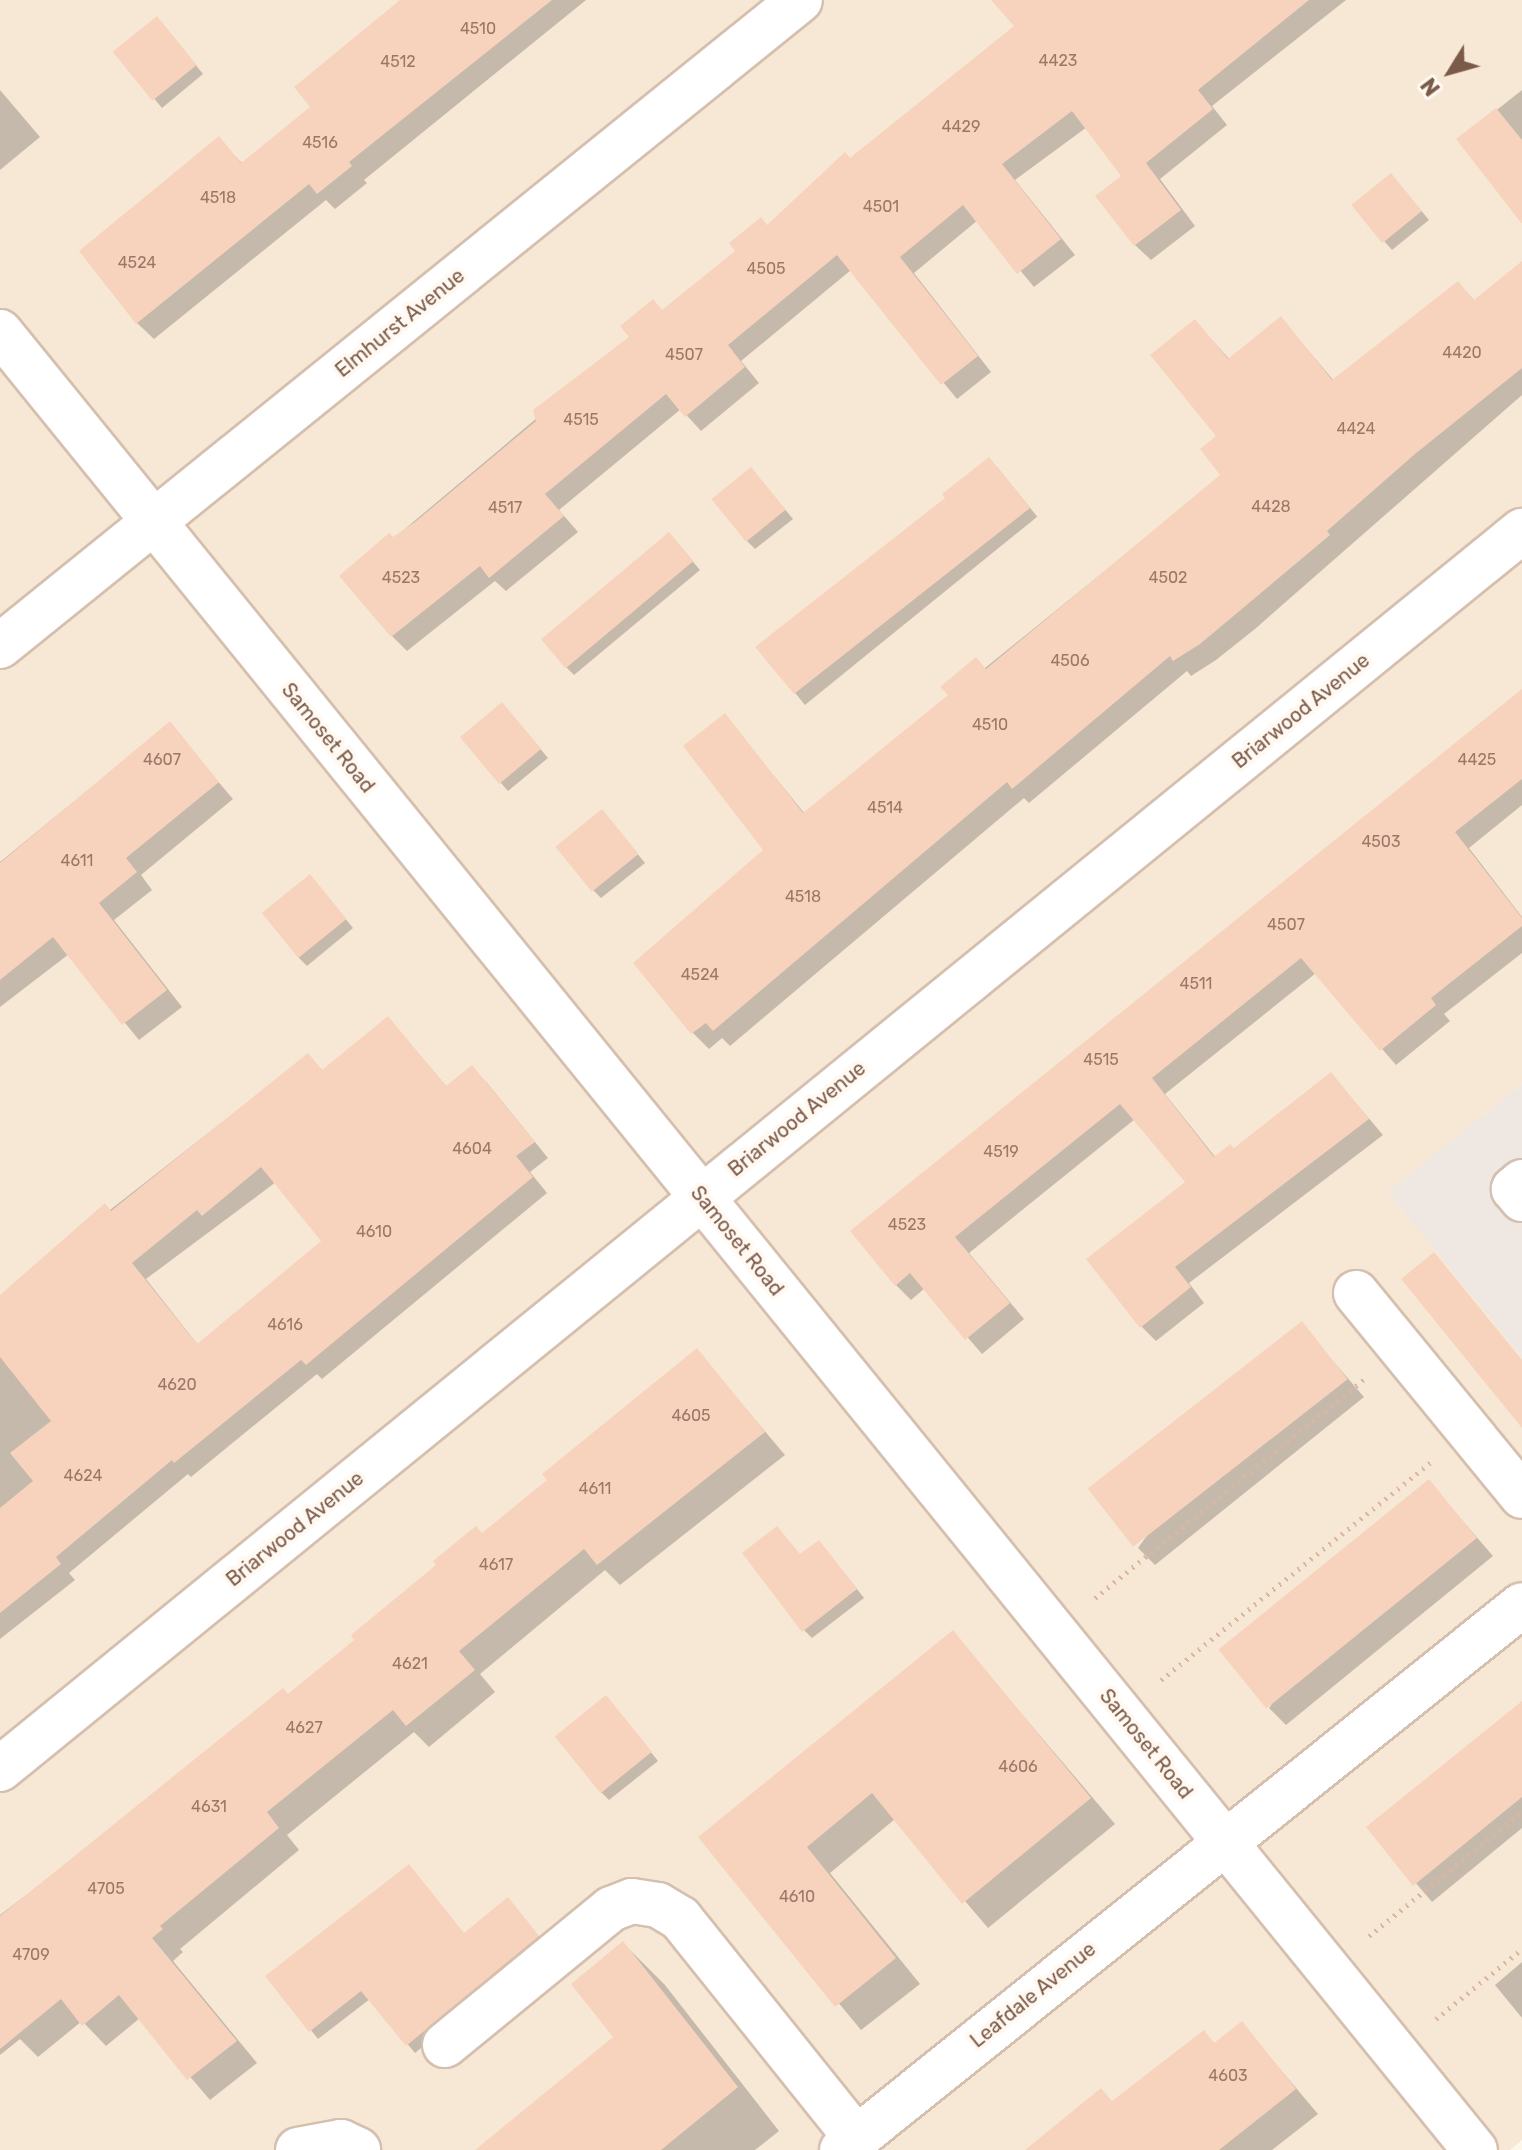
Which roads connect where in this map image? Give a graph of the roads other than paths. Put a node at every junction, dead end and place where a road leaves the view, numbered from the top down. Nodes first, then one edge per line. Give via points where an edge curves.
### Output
1 (800, 0) edge
2 (0, 332) edge
3 (153, 521) junction
4 (1522, 531) edge
5 (0, 646) edge
6 (1522, 1182) edge
7 (702, 1197) junction
8 (1522, 1199) edge
9 (1356, 1293) dead end
10 (1522, 1496) edge
11 (1522, 1605) edge
12 (0, 1769) edge
13 (1224, 1841) junction
14 (445, 2045) dead end
15 (849, 2144) edge
16 (298, 2150) edge
17 (358, 2150) edge
18 (1475, 2150) edge

1 - 3 street, Elmhurst Avenue
2 - 3 street, Samoset Road
3 - 5 street, Elmhurst Avenue
3 - 7 street, Samoset Road
4 - 7 street, Briarwood Avenue
6 - 8 street via 1514,1189
7 - 12 street, Briarwood Avenue
7 - 13 street, Samoset Road
9 - 10 street
11 - 13 street, Leafdale Avenue
13 - 15 street, Leafdale Avenue
13 - 18 street, Samoset Road
14 - 15 street via 611,1909 632,1901 658,1905 680,1918
16 - 17 street via 341,2142

